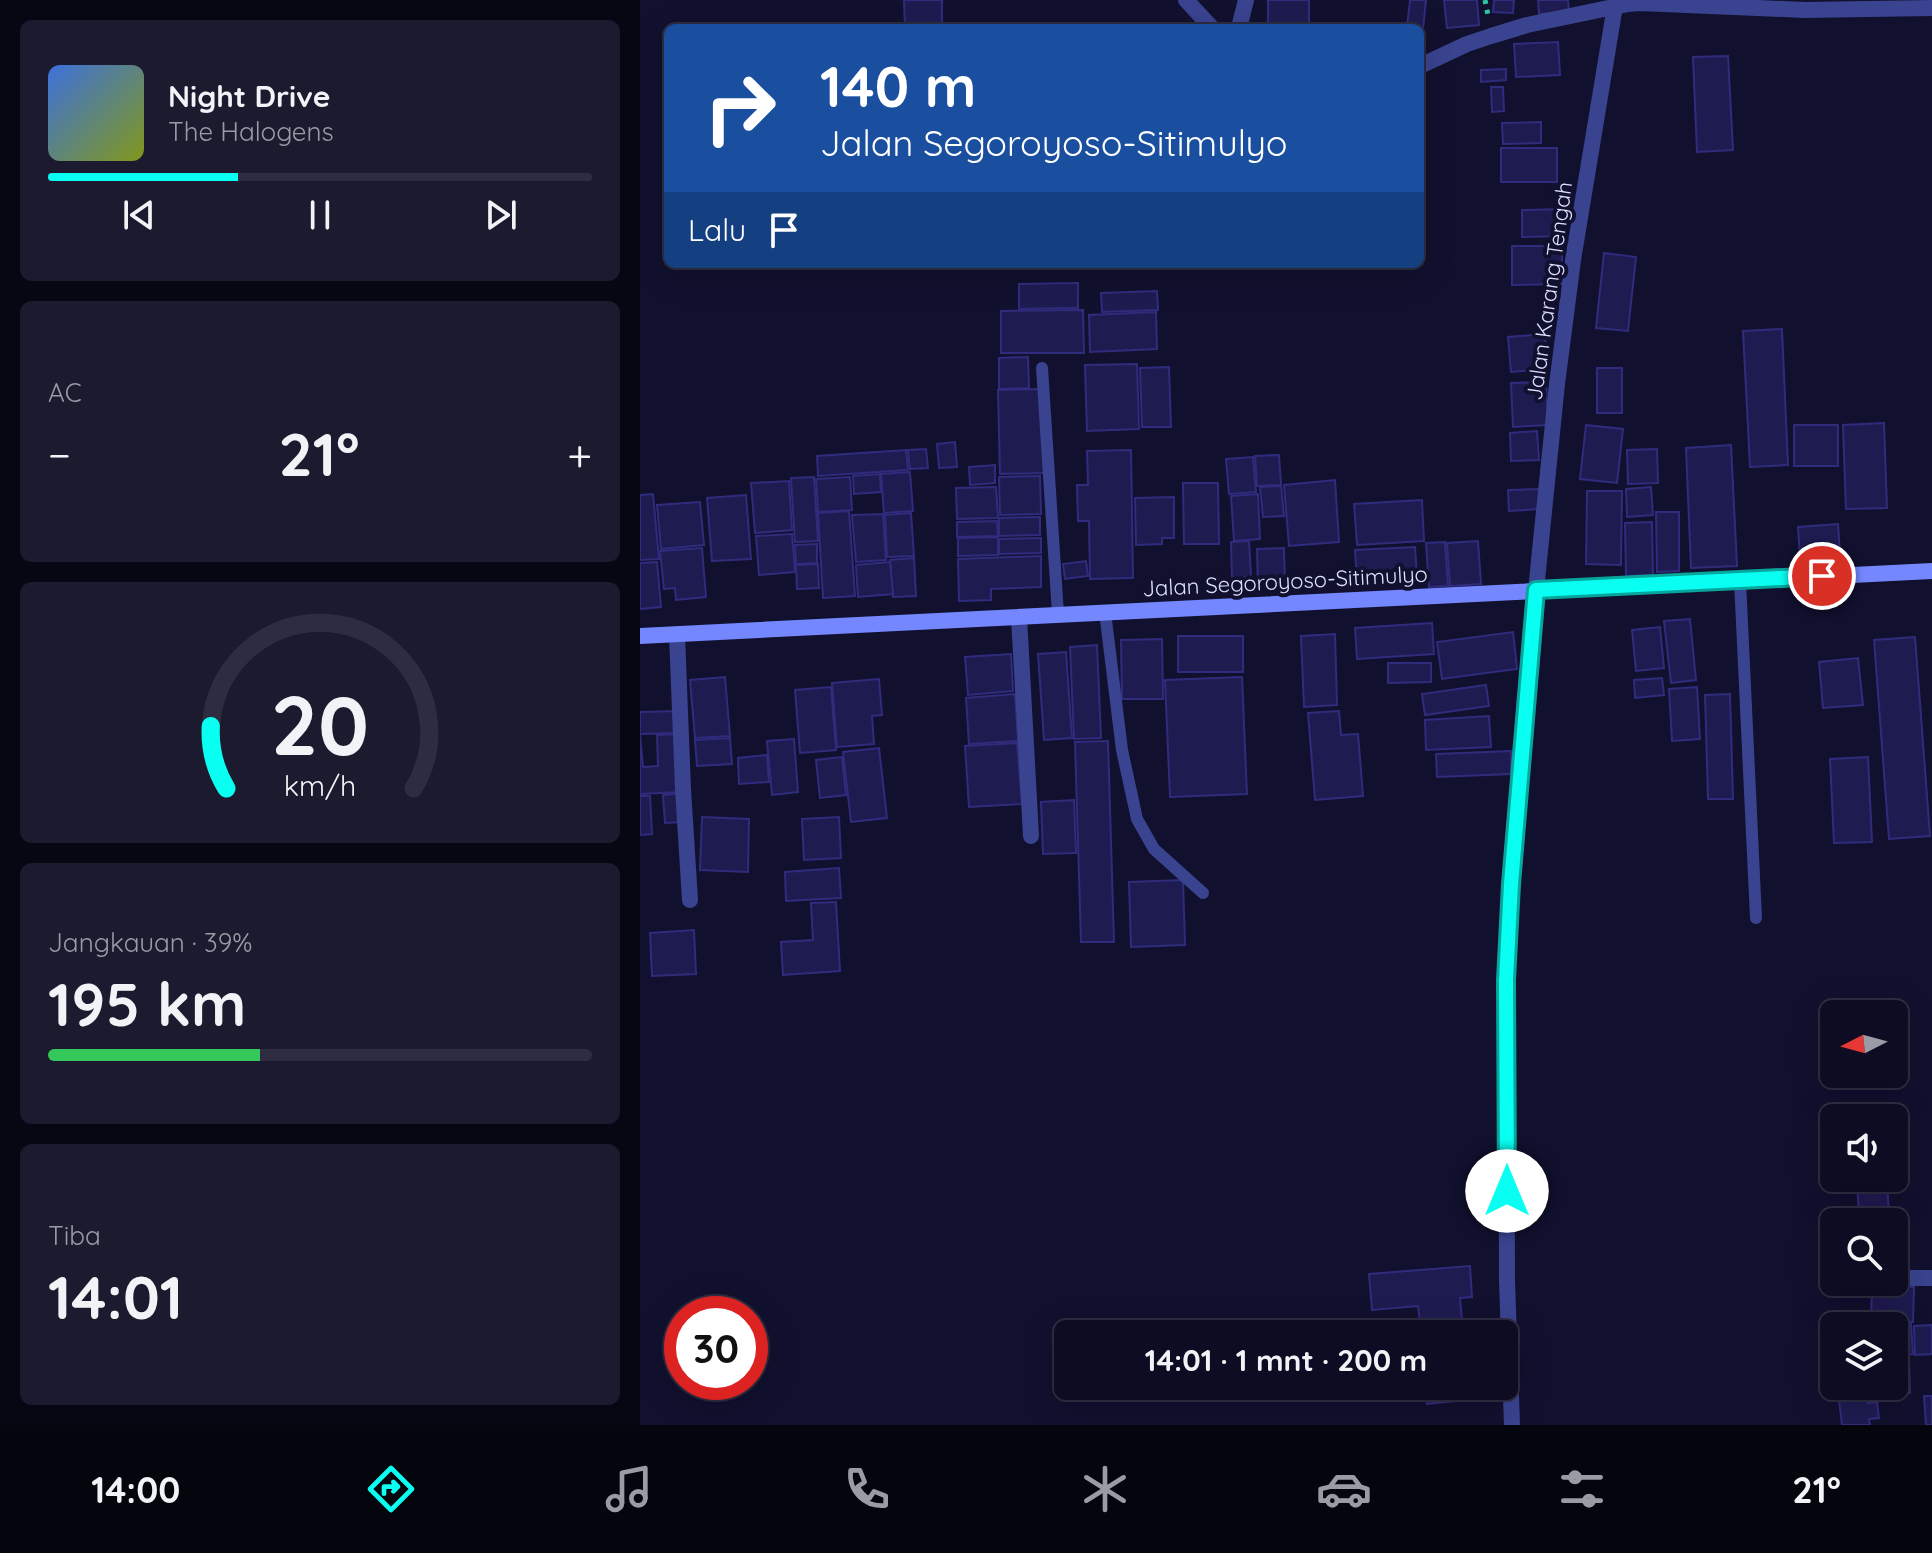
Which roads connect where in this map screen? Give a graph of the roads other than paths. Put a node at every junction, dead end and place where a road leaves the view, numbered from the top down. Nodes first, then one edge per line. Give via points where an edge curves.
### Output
1 (1186, 0) edge
2 (1246, 0) edge
3 (1616, 4) edge
4 (1932, 8) edge
5 (1208, 24) edge
6 (1240, 24) edge
7 (1424, 64) edge
8 (1042, 368) dead end
9 (1932, 571) edge
10 (1740, 581) junction
11 (1536, 590) junction
12 (1105, 612) junction
13 (1058, 614) junction
14 (1019, 617) junction
15 (677, 634) junction
16 (640, 636) edge
17 (1031, 836) dead end
18 (1203, 893) dead end
19 (690, 900) dead end
20 (1756, 918) dead end
21 (1908, 1278) edge
22 (1932, 1278) edge
23 (1512, 1425) edge

1 - 5 street
2 - 6 street
3 - 4 street
3 - 7 street via 1491,36
3 - 11 street, Jalan Karang Tengah via 1573,260
8 - 13 lane
9 - 10 main road, Jalan Segoroyoso-Sitimulyo
10 - 11 main road, Jalan Segoroyoso-Sitimulyo
10 - 20 lane
11 - 12 main road, Jalan Segoroyoso-Sitimulyo
11 - 23 street, Jalan Karang Tengah via 1506,980
12 - 13 main road, Jalan Segoroyoso-Sitimulyo
12 - 18 lane via 1122,750 1137,819 1154,849
13 - 14 main road, Jalan Segoroyoso-Sitimulyo
14 - 15 main road, Jalan Segoroyoso-Sitimulyo
14 - 17 street
15 - 16 main road, Jalan Segoroyoso-Sitimulyo
15 - 19 street
21 - 22 street

